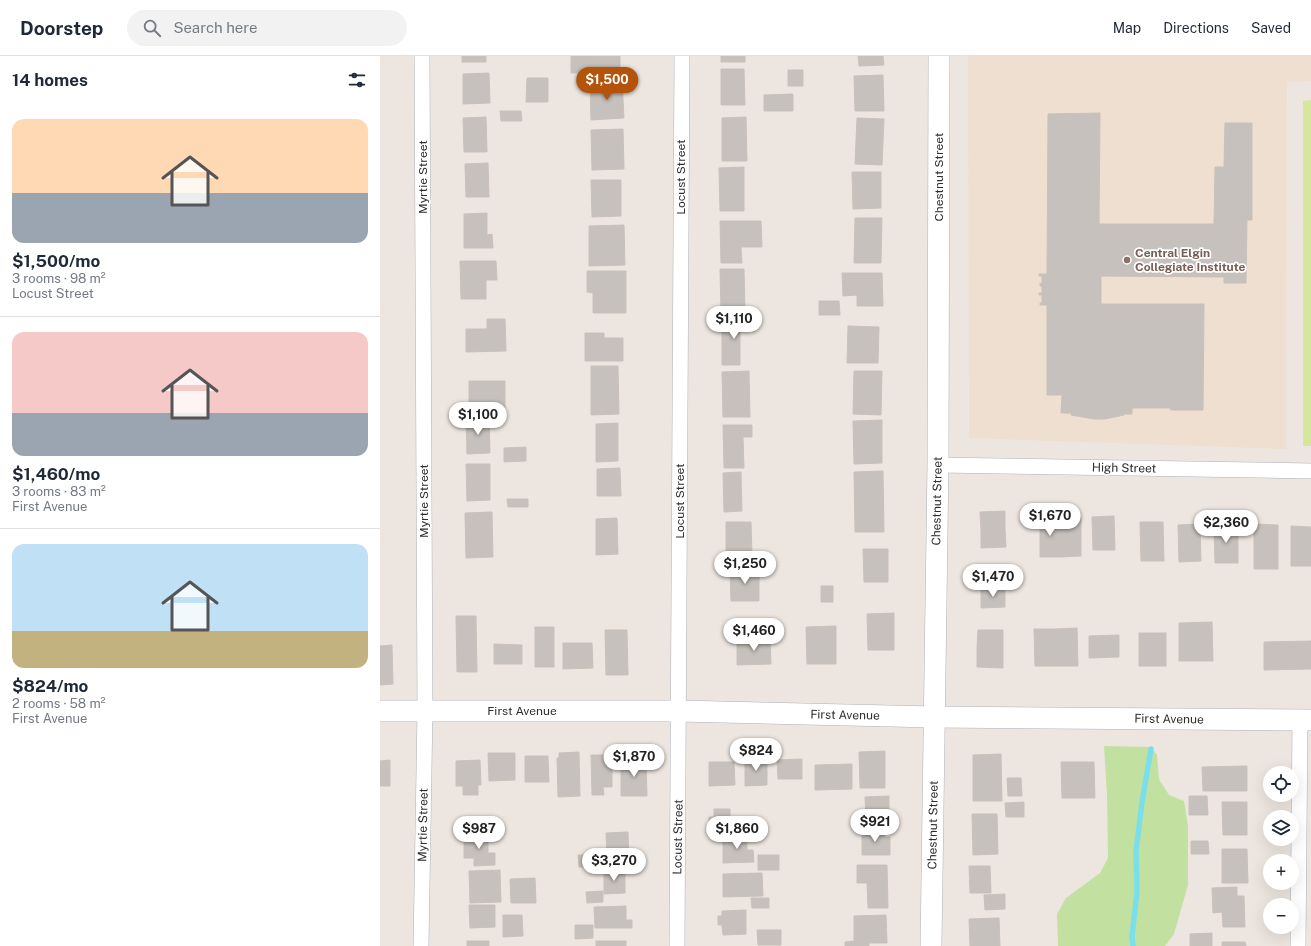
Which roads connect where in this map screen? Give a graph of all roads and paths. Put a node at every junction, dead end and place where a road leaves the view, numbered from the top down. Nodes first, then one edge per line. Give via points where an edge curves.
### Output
1 (422, 56) edge
2 (682, 56) edge
3 (939, 56) edge
4 (938, 465) junction
5 (1311, 471) edge
6 (380, 711) edge
7 (425, 711) junction
8 (679, 711) junction
9 (934, 717) junction
10 (1306, 720) edge
11 (421, 946) edge
12 (677, 946) edge
13 (932, 946) edge
14 (1298, 946) edge

1 - 7 street, Myrtie Street
2 - 8 street, Locust Street
3 - 4 main road, Chestnut Street
4 - 5 street, High Street
4 - 9 main road, Chestnut Street
6 - 7 main road, First Avenue
7 - 8 main road, First Avenue
7 - 11 street, Myrtie Street
8 - 9 main road, First Avenue
8 - 12 street, Locust Street
9 - 10 main road, First Avenue
9 - 13 main road, Chestnut Street
10 - 14 street

